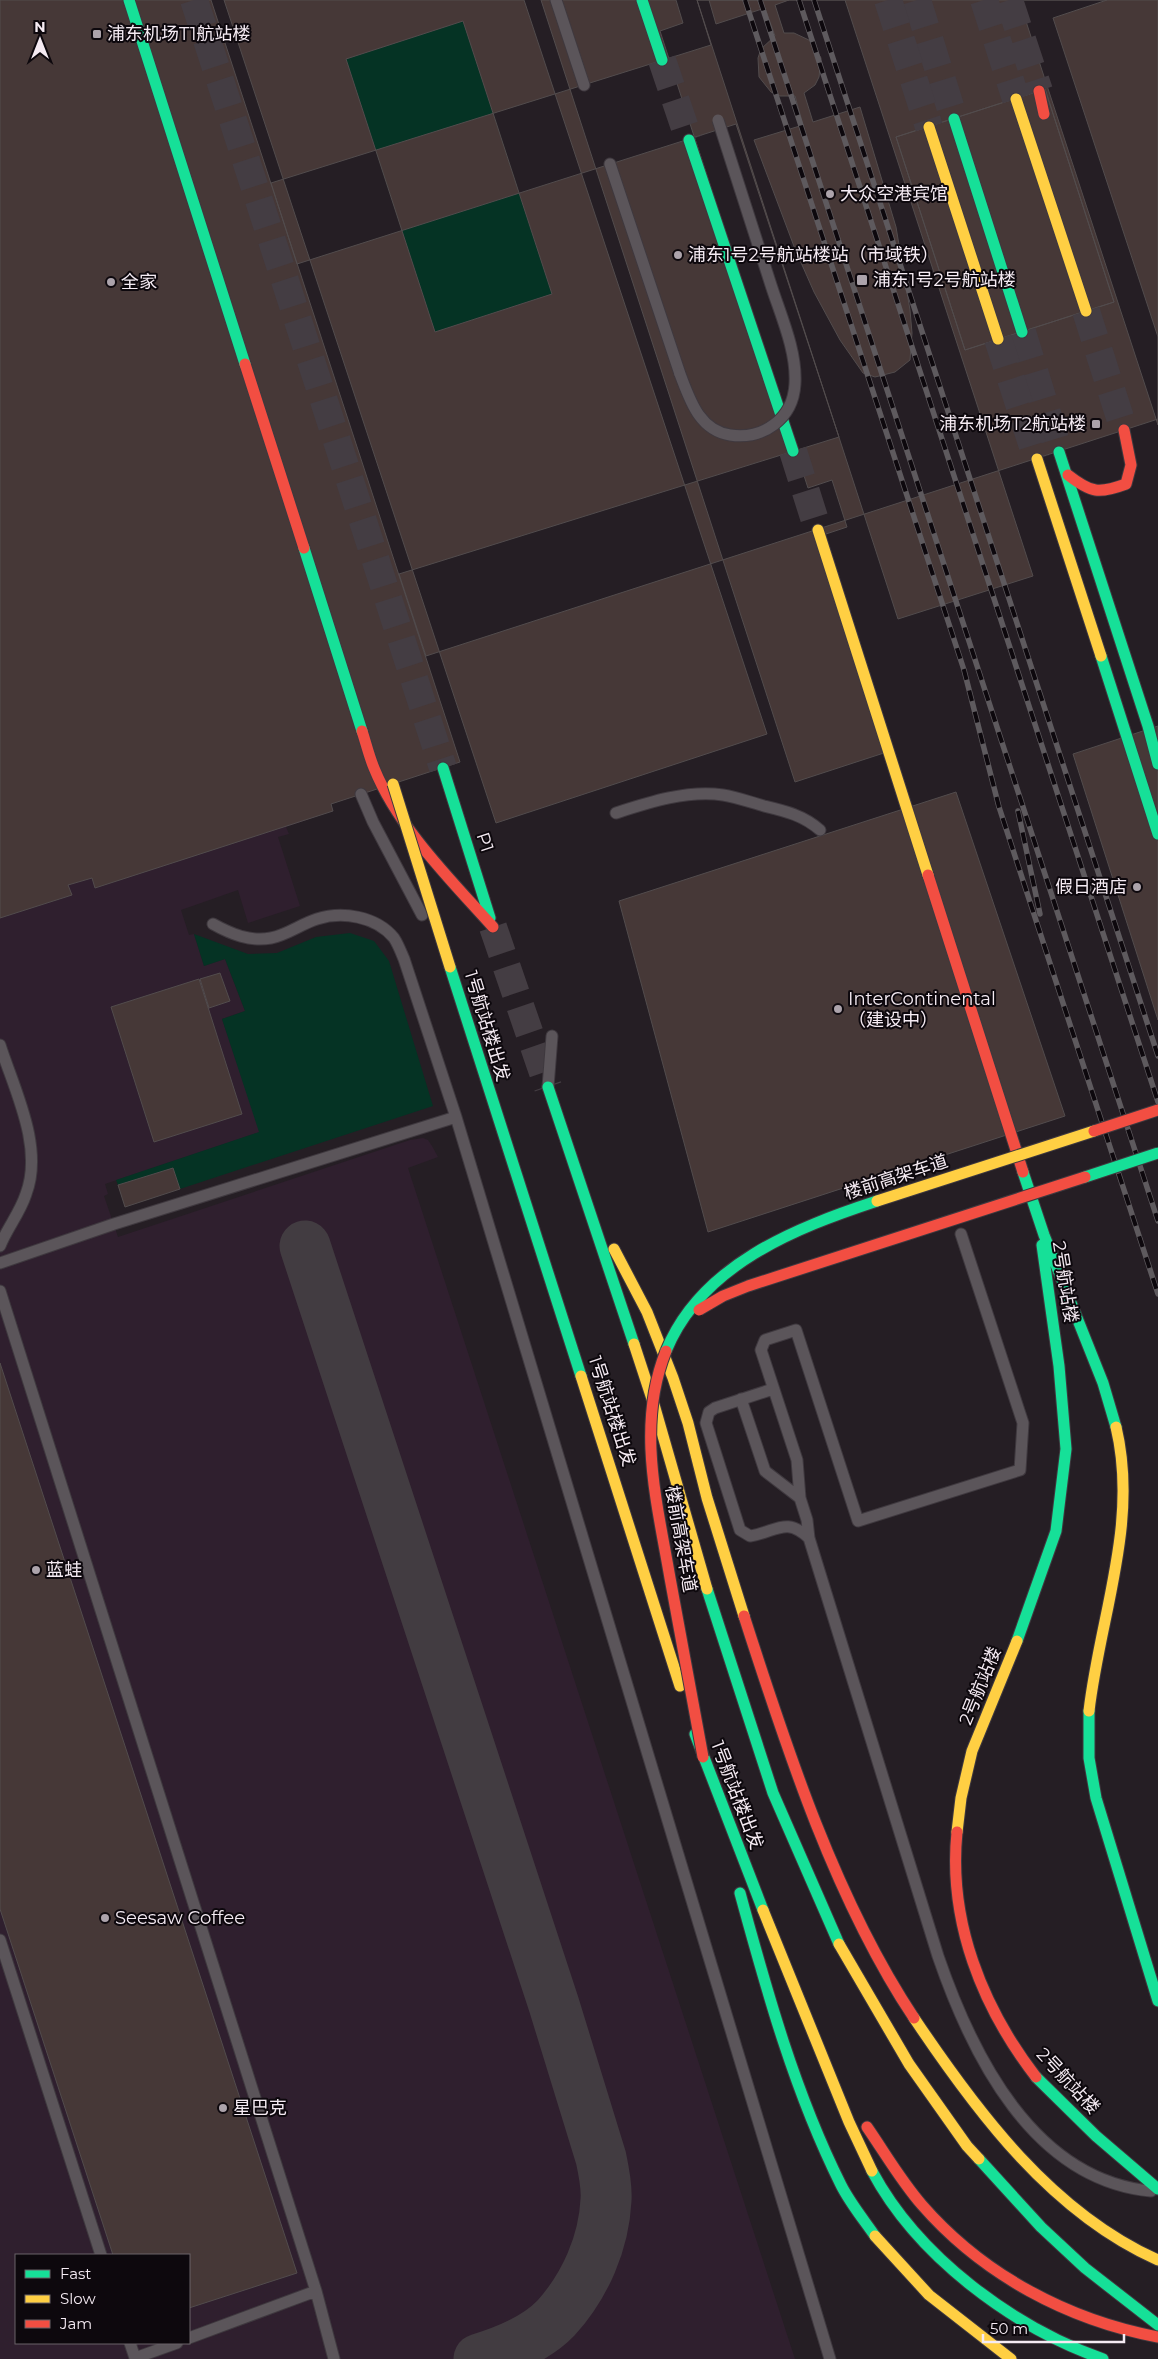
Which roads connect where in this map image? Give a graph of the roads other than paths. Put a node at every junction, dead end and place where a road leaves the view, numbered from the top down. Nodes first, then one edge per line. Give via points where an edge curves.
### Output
1 (129, 0) edge
2 (556, 0) edge
3 (642, 0) edge
4 (662, 60) tunnel mouth
5 (584, 85) dead end
6 (1040, 91) tunnel mouth
7 (1016, 99) tunnel mouth
8 (1044, 114) dead end
9 (954, 118) tunnel mouth
10 (718, 120) dead end
11 (929, 127) tunnel mouth
12 (689, 140) tunnel mouth
13 (610, 164) dead end
14 (1086, 311) tunnel mouth
15 (1022, 332) tunnel mouth
16 (998, 339) tunnel mouth
17 (1124, 430) tunnel mouth
18 (793, 451) tunnel mouth
19 (1060, 452) tunnel mouth
20 (1037, 459) tunnel mouth
21 (1068, 475) junction
22 (818, 530) tunnel mouth
23 (1158, 764) edge
24 (443, 768) tunnel mouth
25 (393, 784) dead end
26 (362, 794) dead end
27 (616, 812) dead end
28 (820, 830) dead end
29 (1158, 834) edge
30 (213, 924) dead end
31 (450, 967) junction
32 (552, 1036) dead end
33 (0, 1044) edge
34 (548, 1087) joint
35 (1158, 1110) edge
36 (456, 1117) junction
37 (1158, 1153) edge
38 (588, 1205) junction
39 (1036, 1211) junction
40 (960, 1234) dead end
41 (0, 1246) edge
42 (0, 1263) edge
43 (0, 1290) edge
44 (674, 1328) junction
45 (774, 1389) junction
46 (741, 1399) junction
47 (655, 1408) junction
48 (800, 1498) junction
49 (708, 1504) junction
50 (809, 1538) junction
51 (703, 1757) junction
52 (731, 1859) dead end
53 (736, 1878) dead end
54 (0, 1940) edge
55 (1158, 2001) edge
56 (818, 2042) junction
57 (1096, 2136) junction
58 (1158, 2174) edge
59 (1158, 2190) edge
60 (102, 2254) edge
61 (1158, 2260) edge
62 (316, 2291) junction
63 (1158, 2325) edge
64 (1158, 2337) edge
65 (190, 2338) edge
66 (130, 2344) edge
67 (174, 2344) edge
68 (135, 2359) edge
69 (334, 2359) edge
70 (830, 2359) edge
71 (1011, 2359) edge
72 (1103, 2359) edge

1 - 24 main road, P1 via 374,768 387,796 432,860 493,927
2 - 5 lane
3 - 4 main road
6 - 8 main road
7 - 14 main road
9 - 15 main road
10 - 13 lane, bridge via 794,364 792,403 771,428 744,437 724,434 706,424 693,408
11 - 16 main road
12 - 18 main road
17 - 21 main road via 1131,465 1126,484 1105,492 1086,490
19 - 21 main road
20 - 29 main road
21 - 23 main road
22 - 39 main road
25 - 31 main road, 1号航站楼出发, bridge
26 - 31 lane, bridge via 373,822
27 - 28 lane via 688,795 722,795 793,813 809,820
30 - 36 lane via 227,932 257,939 272,938 317,919 340,915 377,925 394,938 404,959
31 - 51 main road, 1号航站楼出发, bridge
32 - 34 lane
33 - 41 lane via 25,1123 32,1166 27,1193
34 - 38 main road
35 - 44 main road, 楼前高架车道, bridge via 799,1229 745,1258 722,1275 700,1294
36 - 42 lane
36 - 70 lane
37 - 44 main road, bridge via 751,1284 710,1303
38 - 47 main road
38 - 49 main road via 656,1327 688,1424
39 - 55 main road via 1108,1396 1120,1447 1124,1475 1123,1521 1091,1696 1089,1746 1091,1774 1100,1813
39 - 57 main road, 2号航站楼 via 1051,1300 1066,1449 1056,1531 1025,1620 972,1751 961,1798 955,1856 965,1936 989,2004 1036,2077
40 - 45 lane via 1023,1423 1020,1470 858,1521 796,1330 764,1340 761,1350
43 - 62 lane
44 - 51 main road, 楼前高架车道, bridge via 655,1378 650,1410 650,1462
45 - 46 lane
45 - 48 lane via 797,1460
46 - 48 lane via 765,1471
46 - 50 lane via 715,1408 706,1417 740,1530 750,1536 791,1526 799,1528
47 - 49 main road via 698,1479
47 - 63 main road via 692,1542 774,1793 844,1956 909,2064 967,2146 1040,2227 1085,2268
48 - 50 lane
49 - 61 main road via 803,1788 840,1881 933,2051 996,2130 1073,2208 1106,2234
50 - 59 lane via 941,1964 984,2063 1023,2117 1067,2161 1113,2184 1137,2190
51 - 52 main road
51 - 56 main road, 1号航站楼出发
53 - 71 main road via 769,1999 809,2112 842,2187 876,2238 929,2295
54 - 60 lane
56 - 64 main road via 899,2176 954,2237 990,2265 1065,2310 1139,2335
56 - 72 main road via 866,2159 913,2230 949,2265 1017,2318 1051,2337
57 - 58 main road
57 - 59 main road
62 - 65 lane
62 - 69 lane
66 - 68 lane
67 - 68 lane

